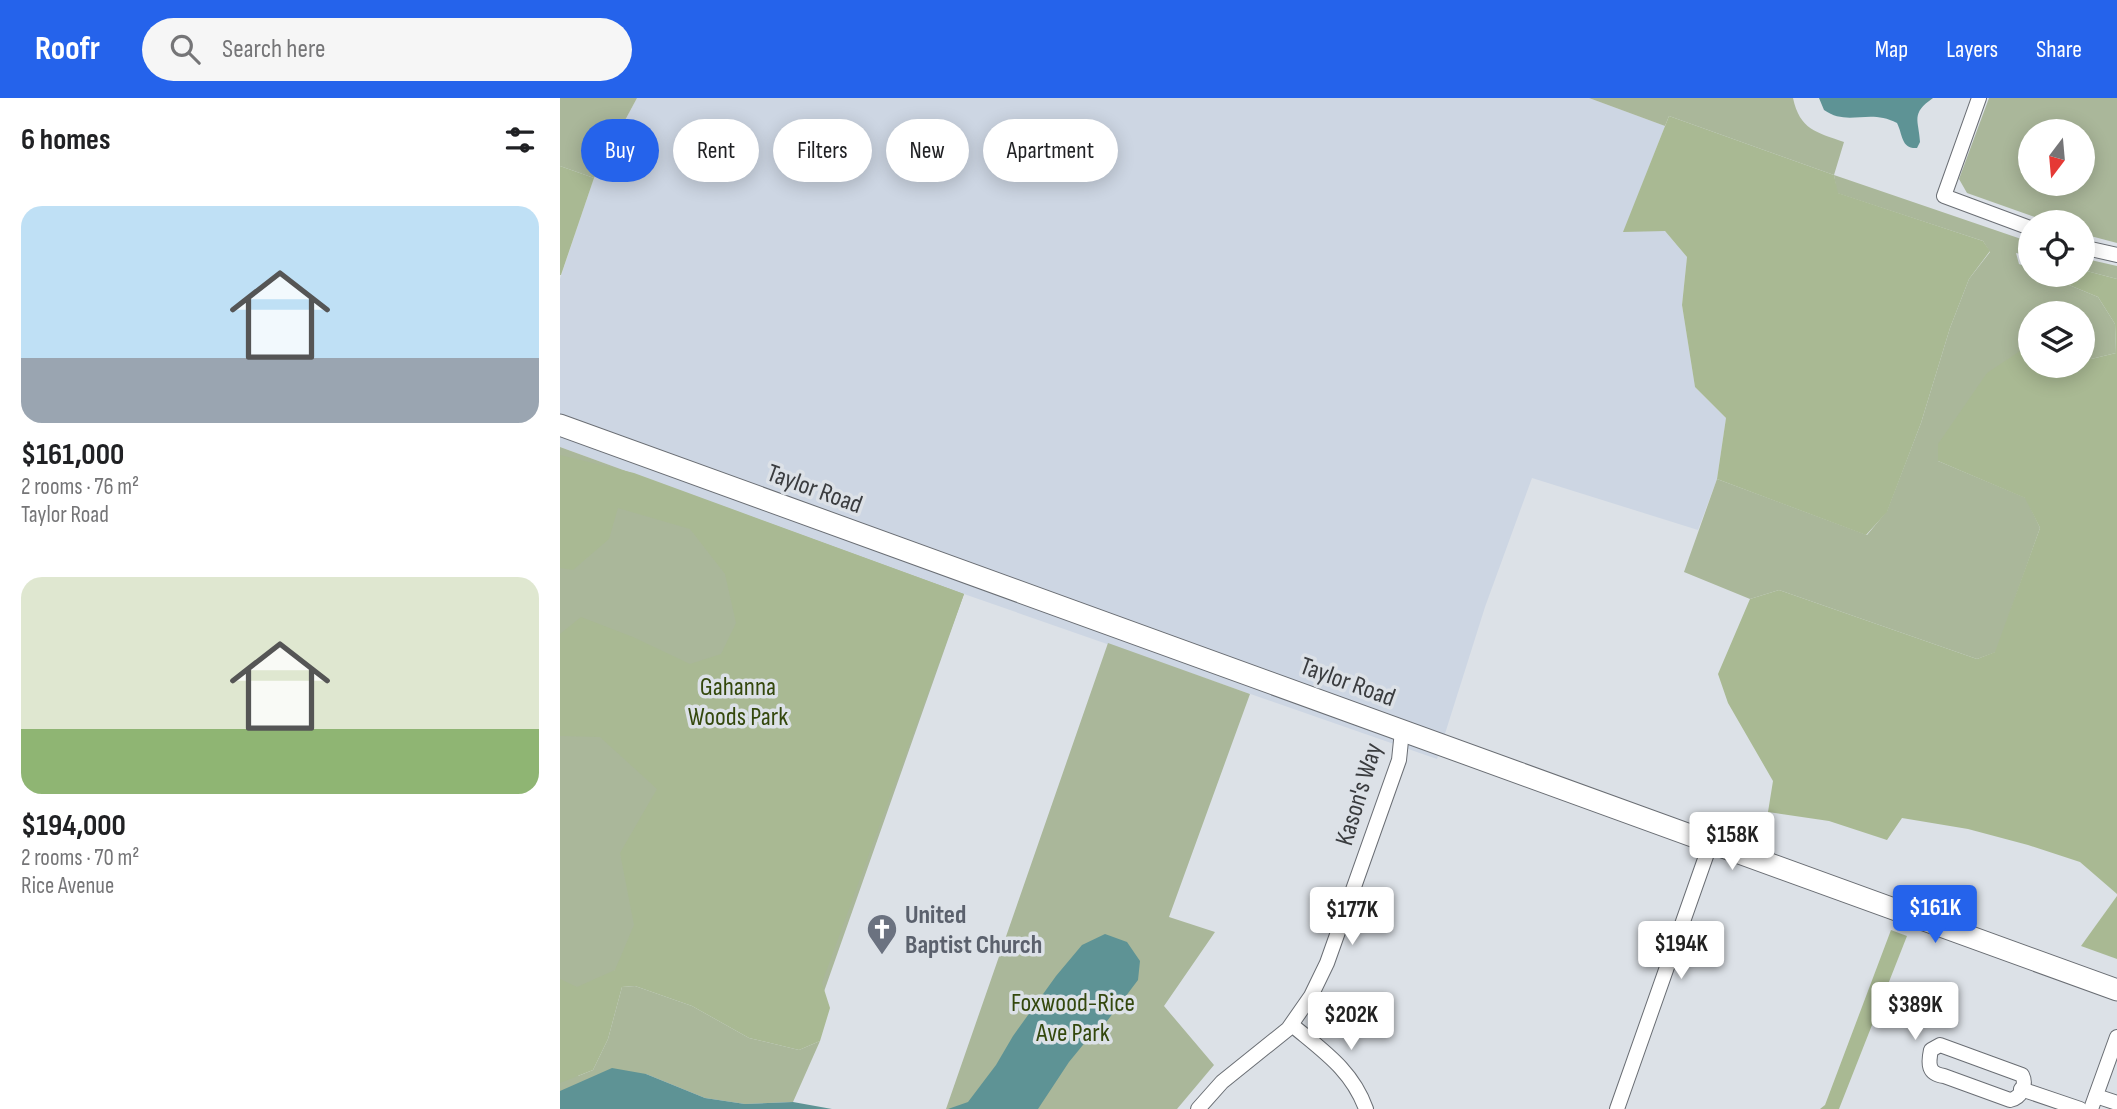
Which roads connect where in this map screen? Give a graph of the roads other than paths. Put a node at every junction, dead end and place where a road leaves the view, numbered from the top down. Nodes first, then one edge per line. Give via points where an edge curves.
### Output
1 (1979, 98) edge
2 (2018, 224) edge
3 (2095, 250) edge
4 (2117, 255) edge
5 (560, 425) edge
6 (1402, 731) junction
7 (1711, 842) junction
8 (2117, 990) edge
9 (1292, 1026) junction
10 (2117, 1037) edge
11 (2021, 1089) junction
12 (2094, 1102) edge
13 (2117, 1103) edge
14 (1198, 1109) edge
15 (1366, 1109) edge
16 (1617, 1109) edge
17 (2080, 1109) edge

1 - 2 street via 1944,196
3 - 4 street
5 - 6 main road, Taylor Road
6 - 7 main road, Taylor Road
6 - 9 street, Kason's Way via 1399,760 1327,963
7 - 8 main road, Taylor Road
7 - 16 street
9 - 14 street, Kason's Way via 1222,1082
9 - 15 street via 1356,1084
10 - 12 street
11 - 11 street via 2024,1080 2017,1073 1940,1045 1931,1050 1928,1063 1937,1075 2010,1100 2016,1099
11 - 17 street
12 - 13 street

